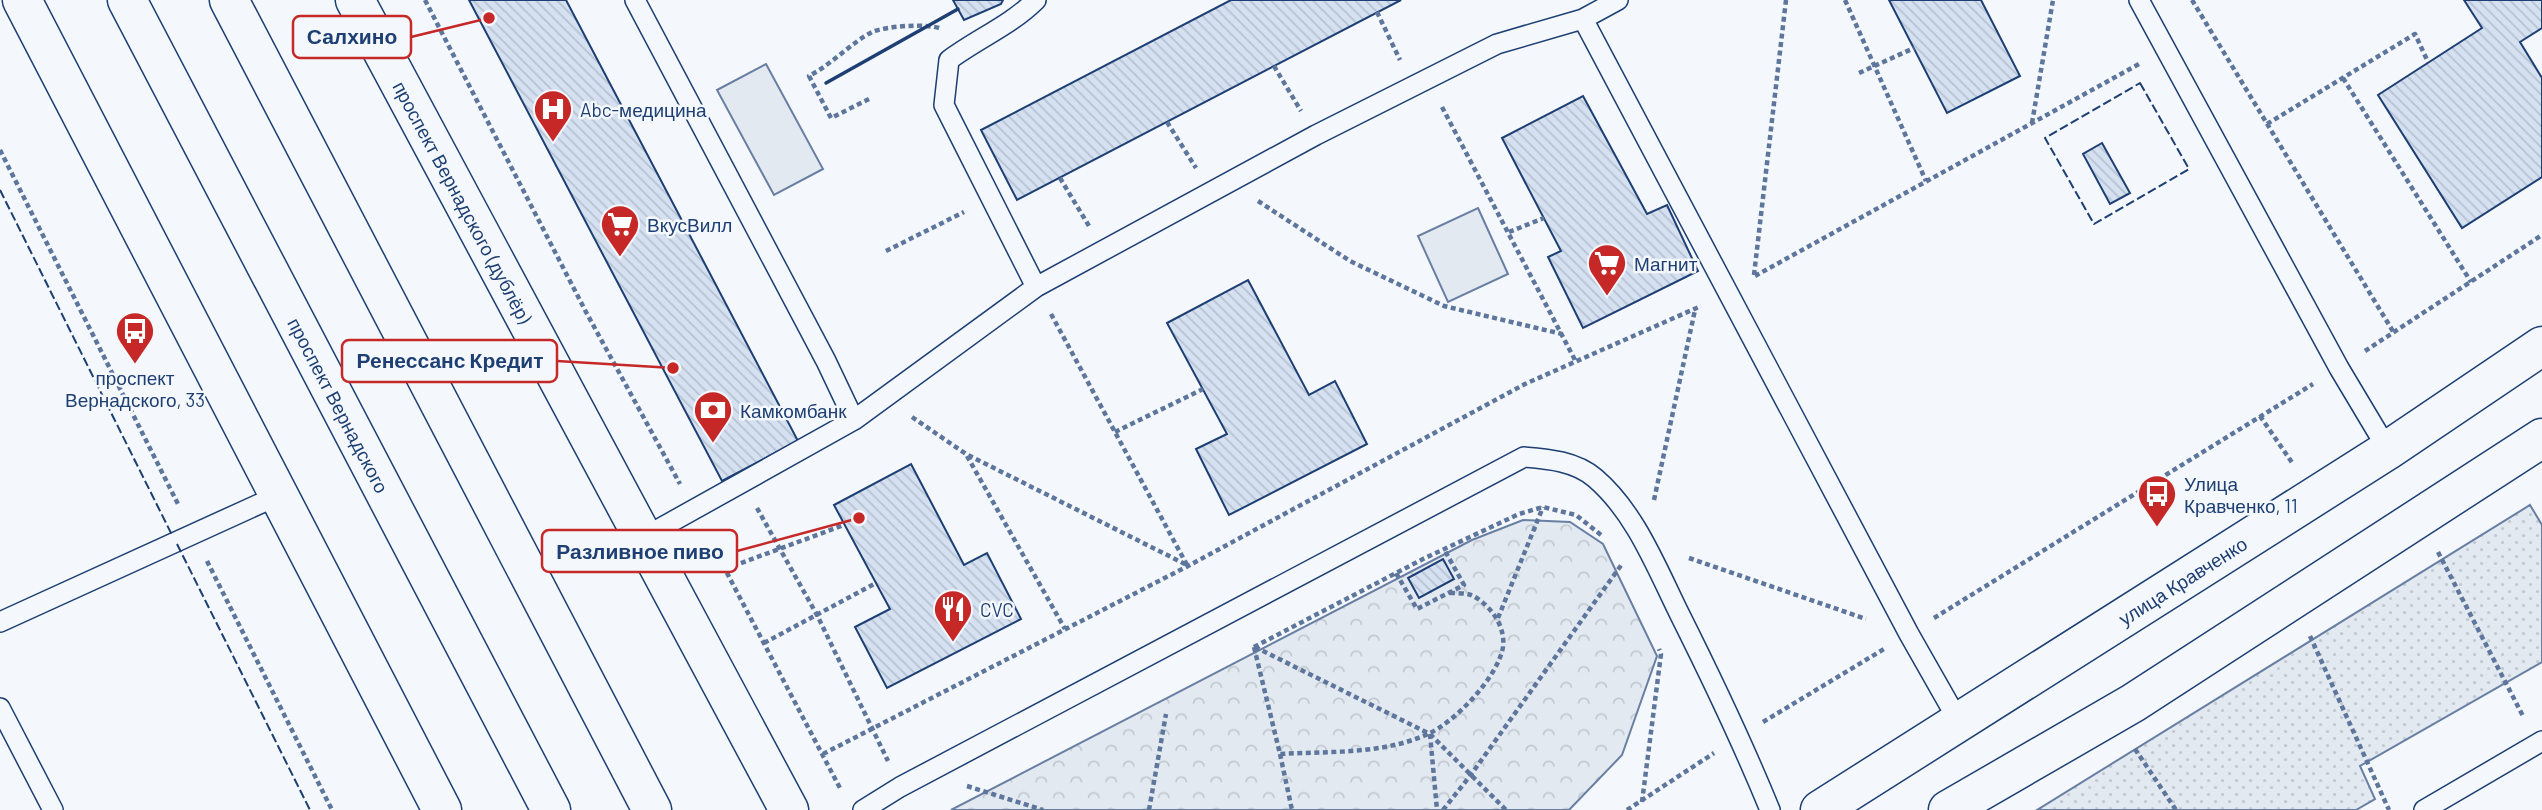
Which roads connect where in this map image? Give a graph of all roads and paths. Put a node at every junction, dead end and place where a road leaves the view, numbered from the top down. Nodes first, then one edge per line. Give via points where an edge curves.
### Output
1 (22, 0) edge
2 (127, 0) edge
3 (229, 0) edge
4 (355, 0) edge
5 (425, 0) edge
6 (635, 0) edge
7 (1036, 0) edge
8 (1618, 0) edge
9 (1786, 0) edge
10 (1845, 0) edge
11 (2053, 0) edge
12 (2139, 0) edge
13 (2192, 0) edge
14 (1377, 12) dead end
15 (1583, 19) junction
16 (931, 24) dead end
17 (1914, 48) dead end
18 (2167, 48) junction
19 (2428, 62) dead end
20 (1274, 66) dead end
21 (1876, 66) junction
22 (1859, 73) dead end
23 (2343, 78) junction
24 (1420, 83) junction
25 (869, 99) dead end
26 (1167, 122) dead end
27 (2032, 123) junction
28 (2267, 124) junction
29 (1316, 135) junction
30 (0, 150) edge
31 (1060, 178) dead end
32 (1926, 181) junction
33 (1229, 183) junction
34 (1211, 192) junction
35 (992, 198) junction
36 (1544, 218) dead end
37 (1509, 232) junction
38 (2542, 235) edge
39 (886, 251) dead end
40 (1104, 251) junction
41 (1754, 276) junction
42 (2470, 282) junction
43 (1036, 287) junction
44 (1728, 290) junction
45 (1695, 310) junction
46 (2394, 333) junction
47 (1562, 334) junction
48 (2542, 346) edge
49 (1575, 360) junction
50 (2339, 368) junction
51 (1203, 389) dead end
52 (883, 397) junction
53 (2260, 416) junction
54 (854, 420) junction
55 (1115, 432) junction
56 (2539, 447) edge
57 (2388, 450) junction
58 (966, 454) junction
59 (2299, 474) dead end
60 (744, 482) junction
61 (279, 495) junction
62 (1543, 508) junction
63 (694, 510) junction
64 (844, 525) dead end
65 (192, 533) junction
66 (1603, 537) dead end
67 (641, 539) junction
68 (1645, 543) junction
69 (779, 548) junction
70 (1444, 549) junction
71 (2437, 549) dead end
72 (1614, 556) dead end
73 (1188, 566) junction
74 (1619, 566) junction
75 (725, 569) junction
76 (1396, 573) junction
77 (1625, 579) dead end
78 (876, 583) dead end
79 (1450, 593) junction
80 (817, 615) junction
81 (1498, 618) junction
82 (0, 622) edge
83 (1065, 629) junction
84 (2307, 630) dead end
85 (1909, 634) junction
86 (1655, 641) dead end
87 (764, 643) junction
88 (1254, 647) junction
89 (0, 708) edge
90 (1166, 713) dead end
91 (1959, 722) junction
92 (873, 728) junction
93 (1430, 733) junction
94 (1740, 736) junction
95 (2540, 743) edge
96 (2133, 745) dead end
97 (823, 754) junction
98 (1280, 754) junction
99 (928, 774) junction
100 (1470, 776) junction
101 (900, 787) junction
102 (845, 799) dead end
103 (1642, 802) junction
104 (53, 810) edge
105 (332, 810) edge
106 (442, 810) edge
107 (551, 810) edge
108 (652, 810) edge
109 (789, 810) edge
110 (863, 810) edge
111 (1043, 810) edge
112 (1149, 810) edge
113 (1292, 810) edge
114 (1440, 810) edge
115 (1506, 810) edge
116 (1627, 810) edge
117 (1770, 810) edge
118 (1820, 810) edge
119 (1948, 810) edge
120 (2176, 810) edge
121 (2389, 810) edge
122 (2424, 810) edge

1 - 61 street
2 - 107 street, проспект Вернадского
3 - 108 street
4 - 67 street, проспект Вернадского (дублёр)
5 - 63 path
6 - 54 lane
7 - 35 lane via 1020,16 949,60 944,105
8 - 15 lane
9 - 41 path
10 - 21 path
11 - 27 path
12 - 18 lane
13 - 28 path
14 - 24 path
15 - 24 lane via 1497,44
15 - 44 lane
16 - 25 path via 873,32 809,76 831,118
17 - 21 path
18 - 27 path
18 - 50 lane
19 - 23 path via 2415,34
20 - 29 path
21 - 22 path
21 - 32 path
23 - 28 path
23 - 42 path
24 - 29 lane
24 - 37 path
26 - 34 path
27 - 32 path
28 - 46 path
29 - 33 lane
30 - 65 path
31 - 40 path
32 - 41 path
33 - 34 lane
33 - 47 path via 1350,261 1444,306
34 - 40 lane
35 - 39 path
35 - 43 lane
36 - 37 path
37 - 47 path
38 - 42 path
40 - 43 lane
41 - 44 path
42 - 46 path
43 - 52 lane
43 - 55 path
44 - 45 path
44 - 85 lane
45 - 49 path
45 - 68 path
46 - 50 path
47 - 49 path
48 - 57 street, улица Кравченко
49 - 73 path
50 - 53 path
50 - 57 lane
51 - 55 path
52 - 54 lane
52 - 58 path
53 - 59 path
53 - 85 path
54 - 60 lane
55 - 73 path
56 - 119 street via 2133,703
57 - 91 street, улица Кравченко
58 - 73 path
58 - 83 path
60 - 63 lane
60 - 69 path
61 - 65 lane
61 - 106 street
62 - 66 path via 1576,515
62 - 70 path via 1519,514
62 - 81 path
63 - 67 lane
63 - 75 path
64 - 69 path
65 - 82 lane
65 - 105 path
67 - 109 street, проспект Вернадского (дублёр)
68 - 74 path
68 - 85 path
68 - 94 lane
68 - 99 lane via 1593,476 1557,459 1524,457
69 - 75 path
69 - 80 path
70 - 76 path
70 - 79 path via 1464,585
71 - 95 path
72 - 74 path
73 - 83 path
74 - 77 path
74 - 100 path
75 - 87 path
76 - 79 path via 1416,609
76 - 88 path
78 - 80 path
79 - 81 path via 1470,595
80 - 87 path
80 - 92 path
81 - 93 path via 1503,646 1490,675 1468,705
83 - 92 path
84 - 121 path
85 - 91 lane
85 - 94 path
86 - 103 path via 1661,654
87 - 97 path
88 - 93 path
88 - 98 path
89 - 104 lane
90 - 112 path
91 - 118 street, улица Кравченко
92 - 97 path
92 - 101 path
93 - 98 path via 1389,747
93 - 100 path
93 - 114 path
94 - 103 path
94 - 117 lane
95 - 122 lane
96 - 120 path
97 - 102 path
98 - 113 path
99 - 101 lane
99 - 111 path
100 - 114 path
100 - 115 path
101 - 110 lane
103 - 116 path

